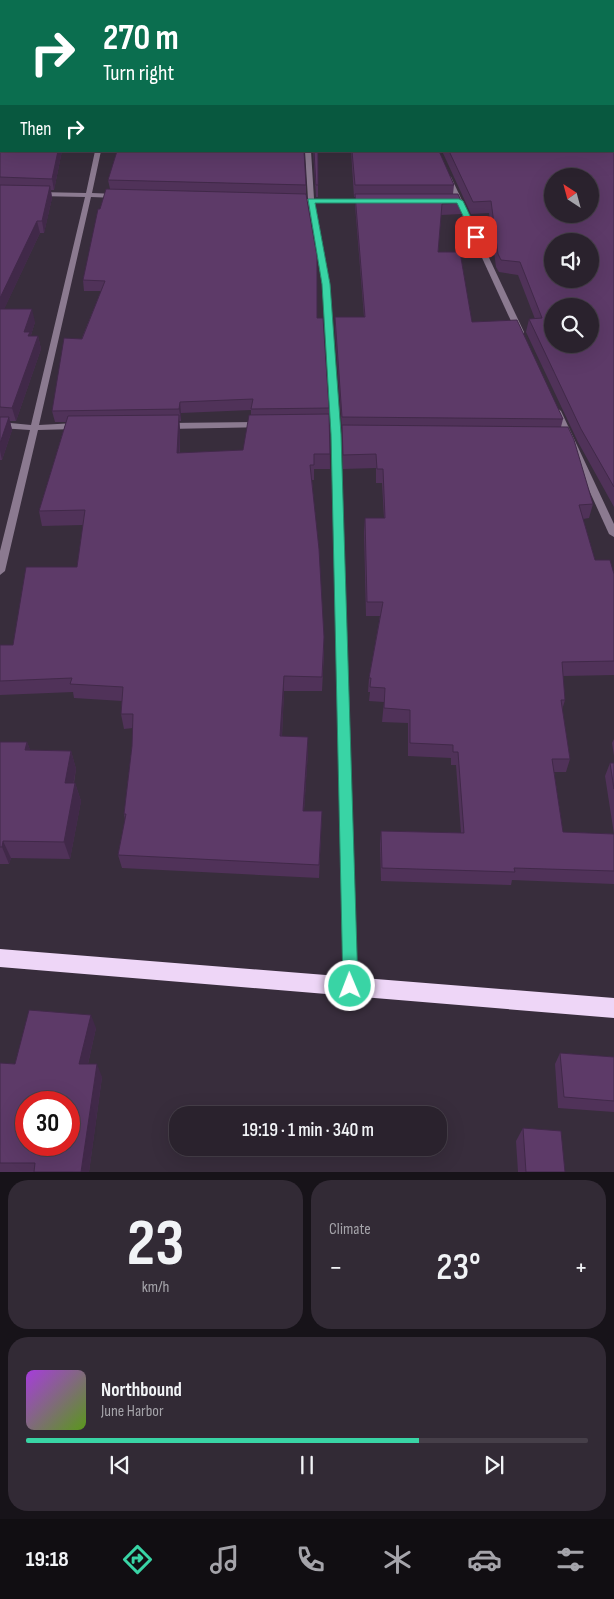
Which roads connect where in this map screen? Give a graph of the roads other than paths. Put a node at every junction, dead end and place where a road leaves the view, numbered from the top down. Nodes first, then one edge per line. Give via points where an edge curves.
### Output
1 (98, 152) edge
2 (308, 152) edge
3 (444, 168) edge
4 (30, 194) edge
5 (90, 195) junction
6 (128, 196) edge
7 (306, 201) junction
8 (380, 201) edge
9 (450, 201) edge
10 (459, 201) junction
11 (522, 336) edge
12 (552, 400) edge
13 (0, 425) edge
14 (268, 425) edge
15 (83, 426) edge
16 (162, 426) edge
17 (33, 428) junction
18 (559, 436) edge
19 (568, 436) junction
20 (614, 534) edge
21 (0, 571) edge
22 (0, 958) edge
23 (350, 986) junction
24 (614, 1008) edge

1 - 5 street
2 - 7 street
3 - 10 street
4 - 5 street
5 - 6 street
5 - 17 street
7 - 8 street
7 - 23 street via 326,284 335,429
9 - 10 street
10 - 11 street
12 - 19 street
13 - 17 street
14 - 16 street
15 - 17 street
17 - 21 street
18 - 19 street
19 - 20 street
22 - 23 highway
23 - 24 highway

